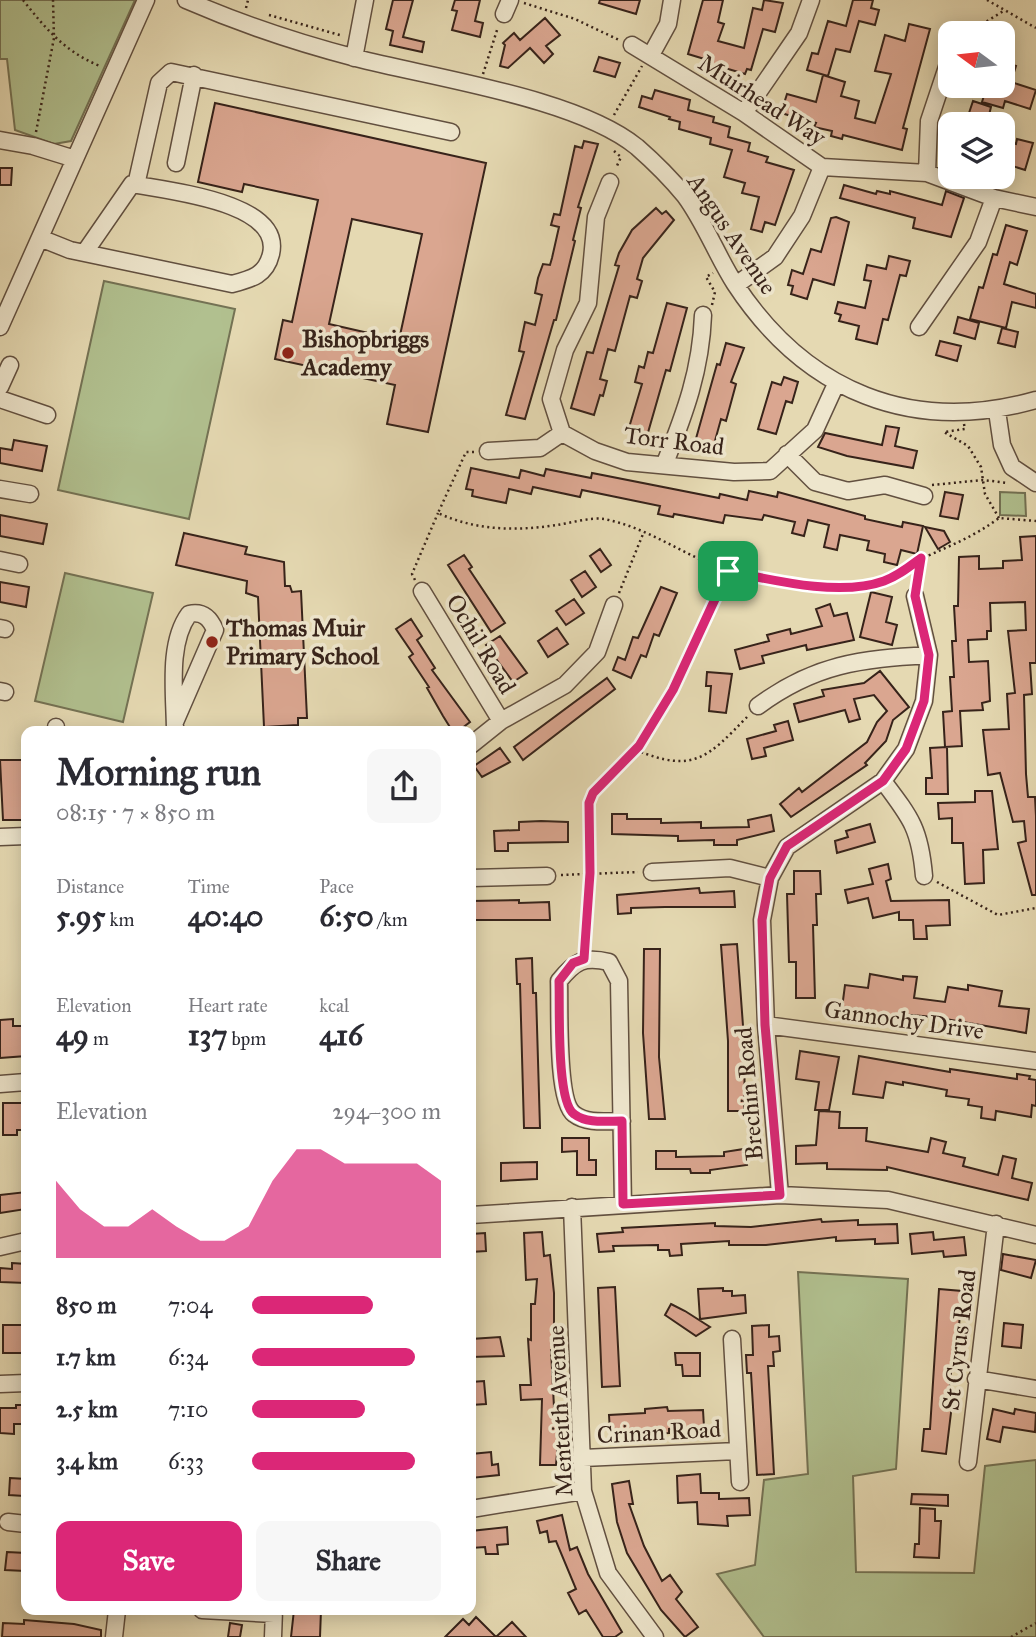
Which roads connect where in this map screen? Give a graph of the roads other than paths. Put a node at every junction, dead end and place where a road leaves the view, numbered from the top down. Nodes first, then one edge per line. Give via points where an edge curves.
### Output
1 (146, 0) edge
2 (186, 0) edge
3 (365, 0) edge
4 (673, 0) edge
5 (810, 0) edge
6 (632, 45) road end
7 (650, 55) junction
8 (354, 58) junction
9 (194, 75) junction
10 (938, 94) edge
11 (744, 113) junction
12 (451, 132) dead end
13 (0, 140) edge
14 (75, 159) junction
15 (177, 163) dead end
16 (822, 167) junction
17 (927, 173) junction
18 (610, 182) road end
19 (136, 184) junction
20 (994, 198) junction
21 (1036, 207) edge
22 (40, 238) junction
23 (85, 252) junction
24 (736, 285) junction
25 (703, 316) road end
26 (0, 327) edge
27 (919, 327) dead end
28 (10, 365) dead end
29 (836, 384) junction
30 (0, 387) edge
31 (0, 399) edge
32 (1036, 400) edge
33 (997, 411) junction
34 (47, 415) dead end
35 (562, 433) junction
36 (488, 451) road end
37 (787, 454) junction
38 (665, 463) junction
39 (1028, 484) edge
40 (0, 489) edge
41 (30, 494) dead end
42 (924, 496) road end
43 (0, 560) edge
44 (19, 564) dead end
45 (422, 591) road end
46 (915, 596) road end
47 (614, 606) road end
48 (929, 655) junction
49 (758, 706) road end
50 (501, 721) junction
51 (175, 726) edge
52 (175, 726) edge
53 (476, 741) edge
54 (883, 781) junction
55 (21, 836) edge
56 (0, 837) edge
57 (652, 872) road end
58 (547, 876) road end
59 (924, 876) road end
60 (476, 878) edge
61 (770, 878) junction
62 (765, 1025) junction
63 (1036, 1061) edge
64 (21, 1082) edge
65 (0, 1084) edge
66 (622, 1121) junction
67 (780, 1195) junction
68 (623, 1204) junction
69 (572, 1207) junction
70 (476, 1215) edge
71 (996, 1224) junction
72 (1036, 1235) edge
73 (21, 1242) edge
74 (0, 1247) edge
75 (732, 1339) dead end
76 (976, 1379) junction
77 (21, 1383) edge
78 (0, 1384) edge
79 (1036, 1389) edge
80 (737, 1451) junction
81 (583, 1458) junction
82 (968, 1462) dead end
83 (740, 1482) dead end
84 (583, 1490) junction
85 (476, 1508) edge
86 (8, 1522) dead end
87 (21, 1523) edge
88 (116, 1615) edge
89 (274, 1615) edge
90 (114, 1637) edge
91 (273, 1637) edge
92 (655, 1637) edge

1 - 14 street
2 - 8 street, Angus Avenue via 240,23
3 - 8 street
4 - 7 street via 668,24
5 - 11 street via 799,33
6 - 7 street, Muirhead Way
7 - 11 street, Muirhead Way
8 - 24 street, Angus Avenue via 552,106 607,128 637,147 685,197
9 - 12 street
9 - 15 street
9 - 19 street via 171,72 161,78
10 - 17 street via 929,121
11 - 16 street, Muirhead Way
13 - 14 street
14 - 22 street
16 - 17 street, Muirhead Way
16 - 24 street via 802,216 775,257
17 - 20 street, Muirhead Way
18 - 35 street via 596,217 589,303 565,350 551,399
19 - 23 street
19 - 23 street via 247,211 267,227 273,244 268,267 254,278 232,284
20 - 21 street, Muirhead Way
20 - 27 street via 978,242
22 - 23 street
22 - 26 street
24 - 29 street, Angus Avenue via 777,336
25 - 38 street via 701,355
28 - 30 street
29 - 33 street, Angus Avenue via 911,410
29 - 37 street, Torr Road via 815,430
31 - 34 street
32 - 33 street, Angus Avenue
33 - 39 street via 1002,445 1012,467
35 - 36 street via 540,448
35 - 38 street, Torr Road via 595,452 627,462
37 - 38 street, Torr Road via 770,471 734,472
37 - 42 street via 815,481 848,491 885,485
40 - 41 street
43 - 44 street
45 - 50 street, Ochil Road
46 - 48 street, Brechin Road
47 - 50 street via 597,652 565,685
48 - 49 street via 861,659 817,671
48 - 54 street, Brechin Road via 924,701 906,749
50 - 53 street
51 - 52 street via 180,626 189,614 198,612 211,620 215,631
54 - 59 street via 915,823
54 - 61 street, Brechin Road via 787,846
55 - 56 street
57 - 61 street via 730,868
58 - 60 street
61 - 62 street, Brechin Road via 762,920
62 - 63 street, Gannochy Drive
62 - 67 street, Brechin Road
64 - 65 street
66 - 66 street via 619,981 609,962 589,957 573,963 559,981 562,1095 572,1113 586,1121
66 - 68 street
67 - 68 street
67 - 71 street via 888,1200
68 - 69 street
69 - 70 street
69 - 81 street, Menteith Avenue
71 - 72 street
71 - 76 street, St Cyrus Road
73 - 74 street
75 - 80 street
76 - 79 street
76 - 82 street, St Cyrus Road
77 - 78 street
80 - 81 street, Crinan Road
80 - 83 street
81 - 84 street, Menteith Avenue
84 - 85 street
84 - 92 street, Menteith Avenue via 608,1573
86 - 87 street
88 - 90 street
89 - 91 street

